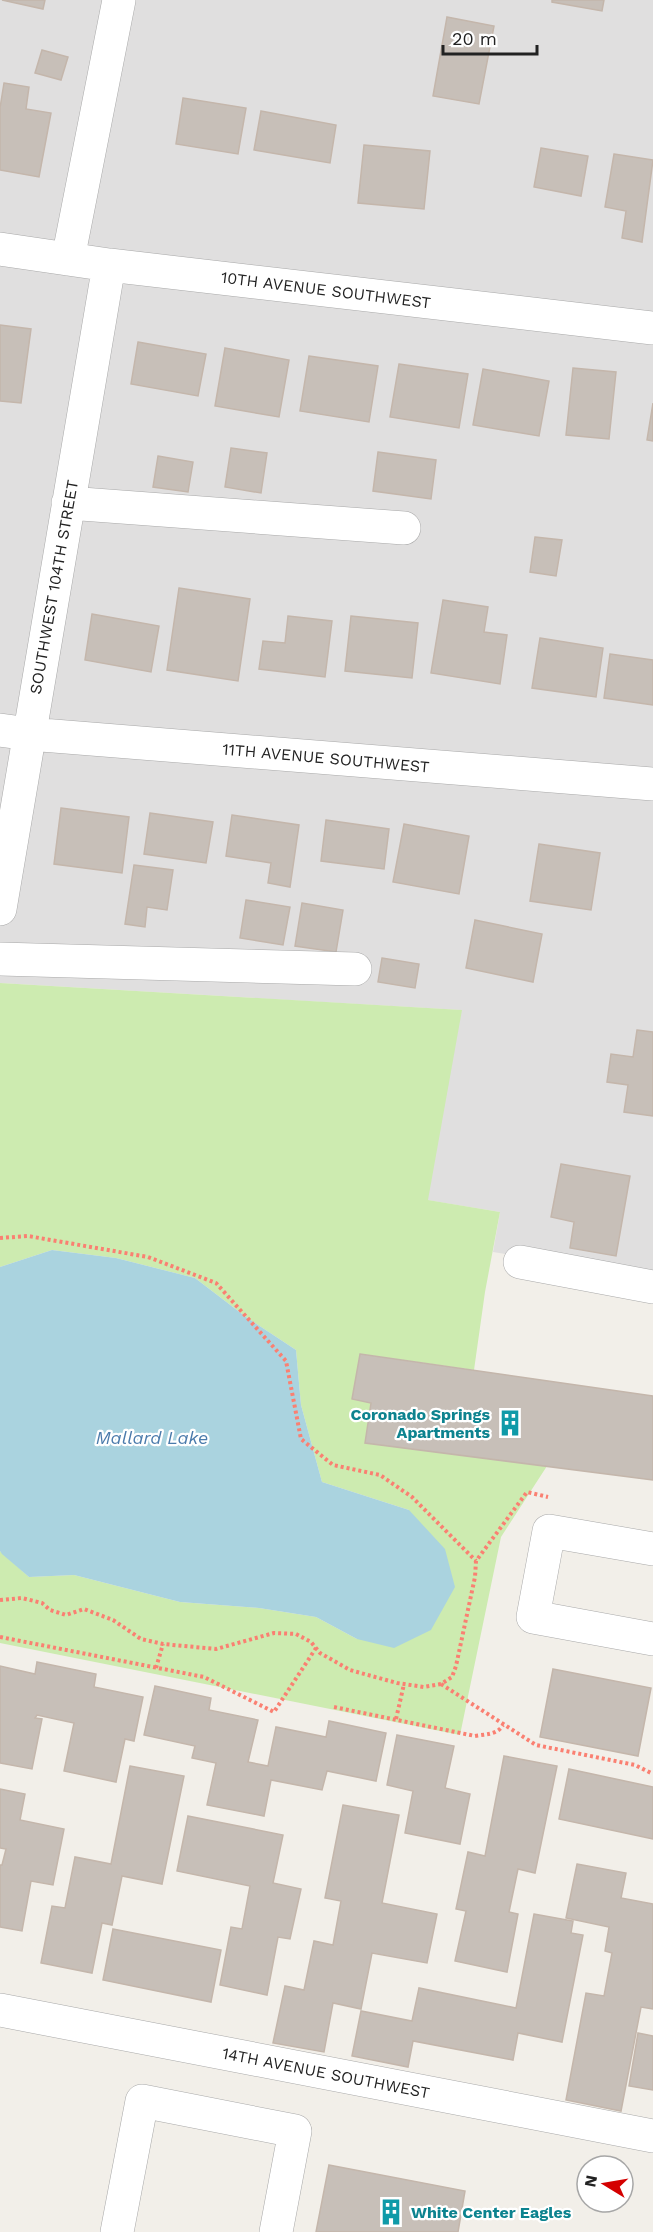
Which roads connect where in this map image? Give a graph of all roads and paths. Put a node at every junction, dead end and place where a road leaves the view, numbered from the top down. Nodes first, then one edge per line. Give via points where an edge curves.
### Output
1 (119, 0) edge
2 (0, 249) edge
3 (69, 259) junction
4 (109, 265) junction
5 (653, 328) edge
6 (68, 503) junction
7 (404, 528) dead end
8 (15, 732) edge
9 (653, 784) edge
10 (0, 909) edge
11 (0, 959) edge
12 (355, 969) dead end
13 (0, 1238) edge
14 (520, 1262) dead end
15 (653, 1287) edge
16 (559, 1499) dead end
17 (653, 1549) edge
18 (476, 1561) junction
19 (0, 1600) edge
20 (0, 1637) edge
21 (653, 1639) edge
22 (163, 1644) junction
23 (316, 1648) junction
24 (156, 1668) junction
25 (404, 1684) junction
26 (441, 1684) junction
27 (334, 1707) dead end
28 (396, 1719) junction
29 (503, 1725) junction
30 (653, 1774) edge
31 (0, 2010) edge
32 (653, 2136) edge
33 (117, 2232) edge
34 (276, 2232) edge

1 - 3 street
2 - 3 street, 10TH AVENUE SOUTHWEST
3 - 4 street, 10TH AVENUE SOUTHWEST
4 - 5 street, 10TH AVENUE SOUTHWEST
4 - 6 street, SOUTHWEST 104TH STREET
6 - 7 street
6 - 8 street, SOUTHWEST 104TH STREET
8 - 9 street, 11TH AVENUE SOUTHWEST
8 - 10 street, SOUTHWEST 104TH STREET
11 - 12 street
13 - 18 path via 28,1236 148,1257 216,1283 286,1361 301,1439 333,1465 380,1475 412,1497
14 - 15 street
16 - 18 path via 527,1492
17 - 21 street via 549,1531 533,1617
18 - 26 path via 456,1666 452,1677
19 - 22 path via 22,1598 66,1615 84,1609 113,1620 141,1639
20 - 24 path
22 - 23 path via 216,1649 274,1633 296,1634
22 - 24 path
23 - 24 path via 274,1712 204,1677
23 - 25 path via 350,1670
25 - 26 path
25 - 28 path
26 - 29 path
27 - 28 path
28 - 29 path via 475,1736 500,1731
29 - 30 path via 536,1745 635,1765
31 - 32 street, 14TH AVENUE SOUTHWEST
33 - 34 street via 142,2101 296,2131

